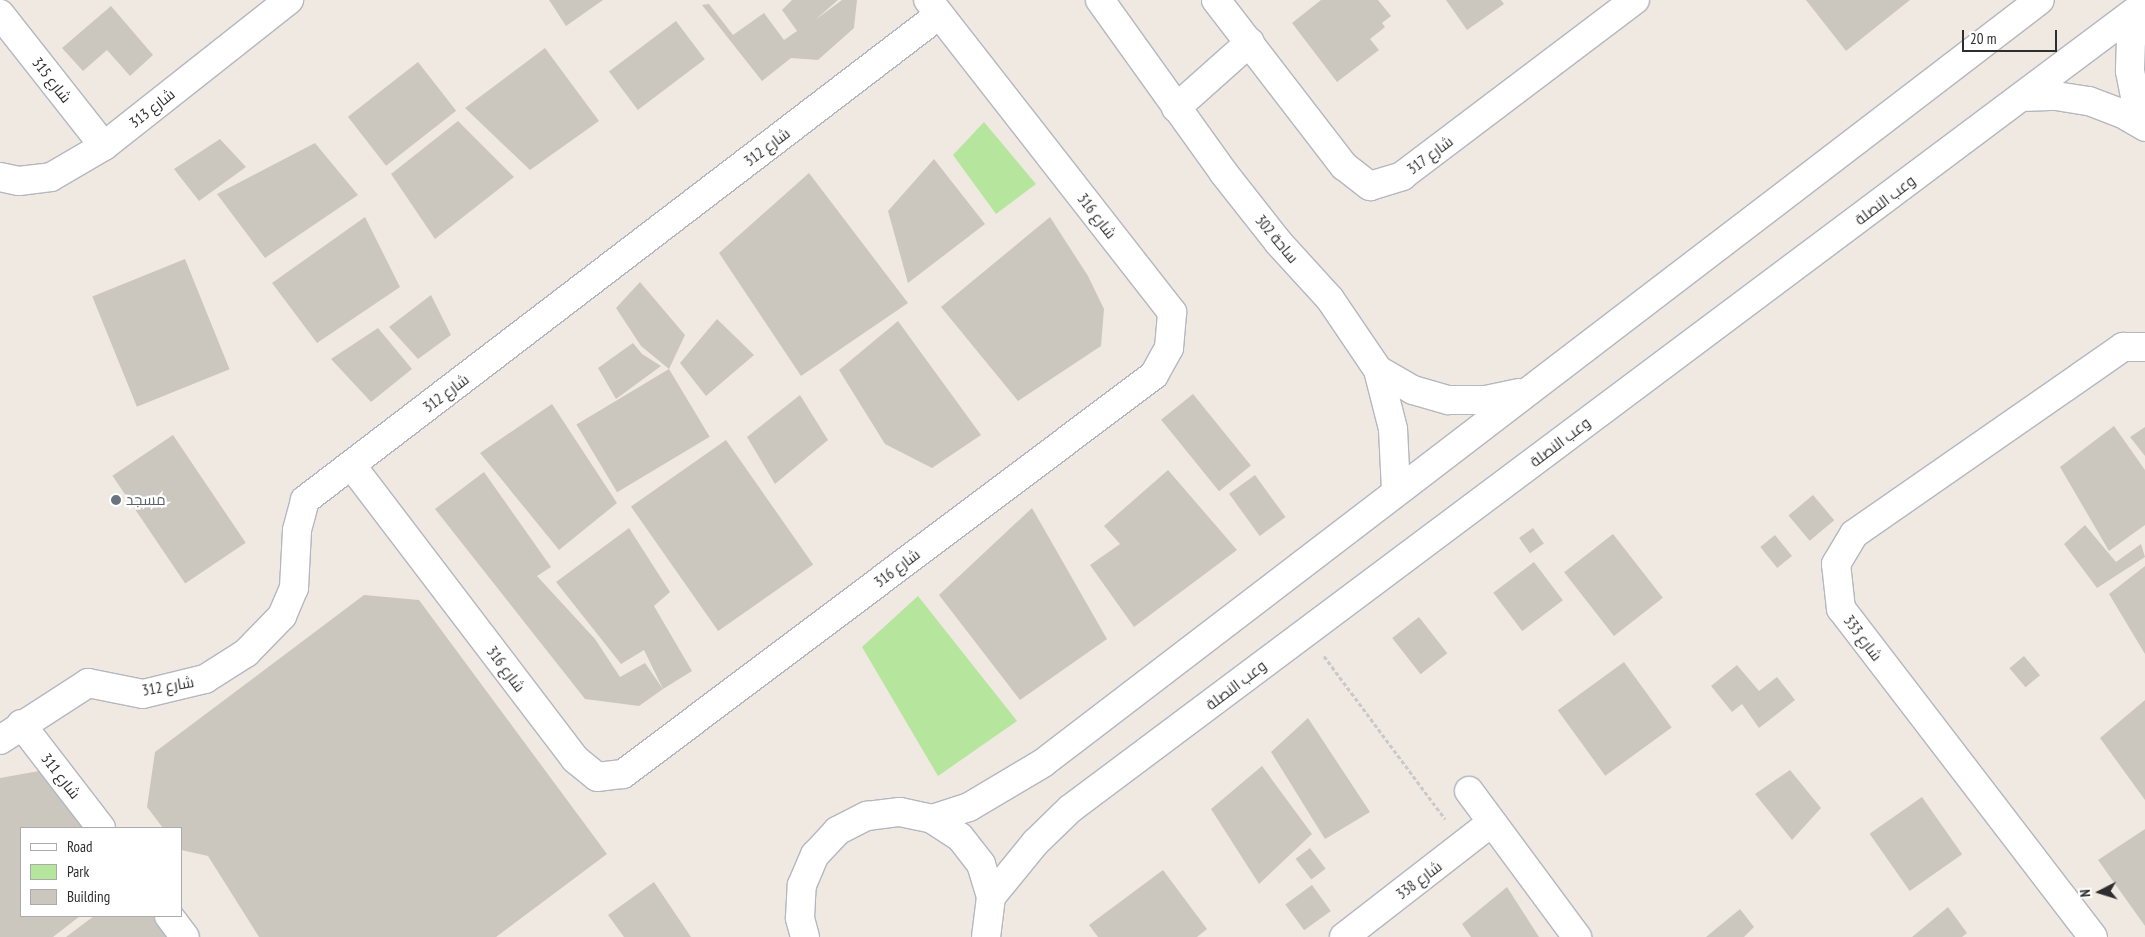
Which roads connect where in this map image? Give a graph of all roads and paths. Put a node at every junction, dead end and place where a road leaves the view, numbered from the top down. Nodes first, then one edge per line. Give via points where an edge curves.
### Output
1 (289, 0) edge
2 (1100, 0) edge
3 (1216, 0) edge
4 (1635, 0) edge
5 (2040, 0) edge
6 (2142, 6) edge
7 (934, 8) edge
8 (0, 14) edge
9 (1250, 42) junction
10 (2022, 98) junction
11 (1176, 108) junction
12 (2145, 120) edge
13 (2145, 127) edge
14 (104, 146) junction
15 (0, 177) edge
16 (2145, 347) edge
17 (1378, 370) junction
18 (1524, 393) junction
19 (352, 466) junction
20 (1396, 491) junction
21 (1306, 632) junction
22 (10, 732) edge
23 (1469, 791) dead end
24 (932, 819) junction
25 (1492, 822) junction
26 (100, 827) edge
27 (1465, 846) junction
28 (990, 897) junction
29 (170, 917) edge
30 (797, 931) edge
31 (988, 935) edge
32 (185, 937) edge
33 (1344, 937) edge
34 (1577, 937) edge
35 (2093, 937) edge

1 - 14 street, شارع 313
2 - 11 street, ساحة 302
3 - 9 street
4 - 9 street, شارع 317 via 1402,176 1370,186 1344,166
5 - 18 street
6 - 10 street, وعب النصلة
6 - 12 street via 2131,40 2130,71 2136,102
7 - 19 street, شارع 312
7 - 19 street, شارع 316 via 1172,312 1169,348 1154,375 623,774 597,776 575,759
8 - 14 street, شارع 315
9 - 11 street
10 - 13 street via 2056,96 2089,101 2121,113
10 - 21 street, وعب النصلة
11 - 17 street, ساحة 302 via 1278,242 1330,299
14 - 15 street, شارع 313 via 51,176 19,181
16 - 35 street, شارع 333 via 2123,347 1854,534 1836,564 1841,609
17 - 18 street, ساحة 302 via 1413,390 1449,400 1486,400
17 - 20 street, ساحة 302 via 1393,429
18 - 20 street
19 - 22 street, شارع 312 via 305,500 297,530 294,588 282,616 246,653 205,679 143,694 88,683
20 - 24 street via 1043,763 969,807
21 - 27 path
21 - 28 street, وعب النصلة via 1070,809 1035,843
22 - 26 street, شارع 311
23 - 25 street
24 - 28 street via 960,837 981,864
24 - 30 street via 900,812 867,816 838,831 815,855 802,885
25 - 27 street, شارع 338
25 - 34 street
27 - 33 street, شارع 338
28 - 31 street
29 - 32 street

